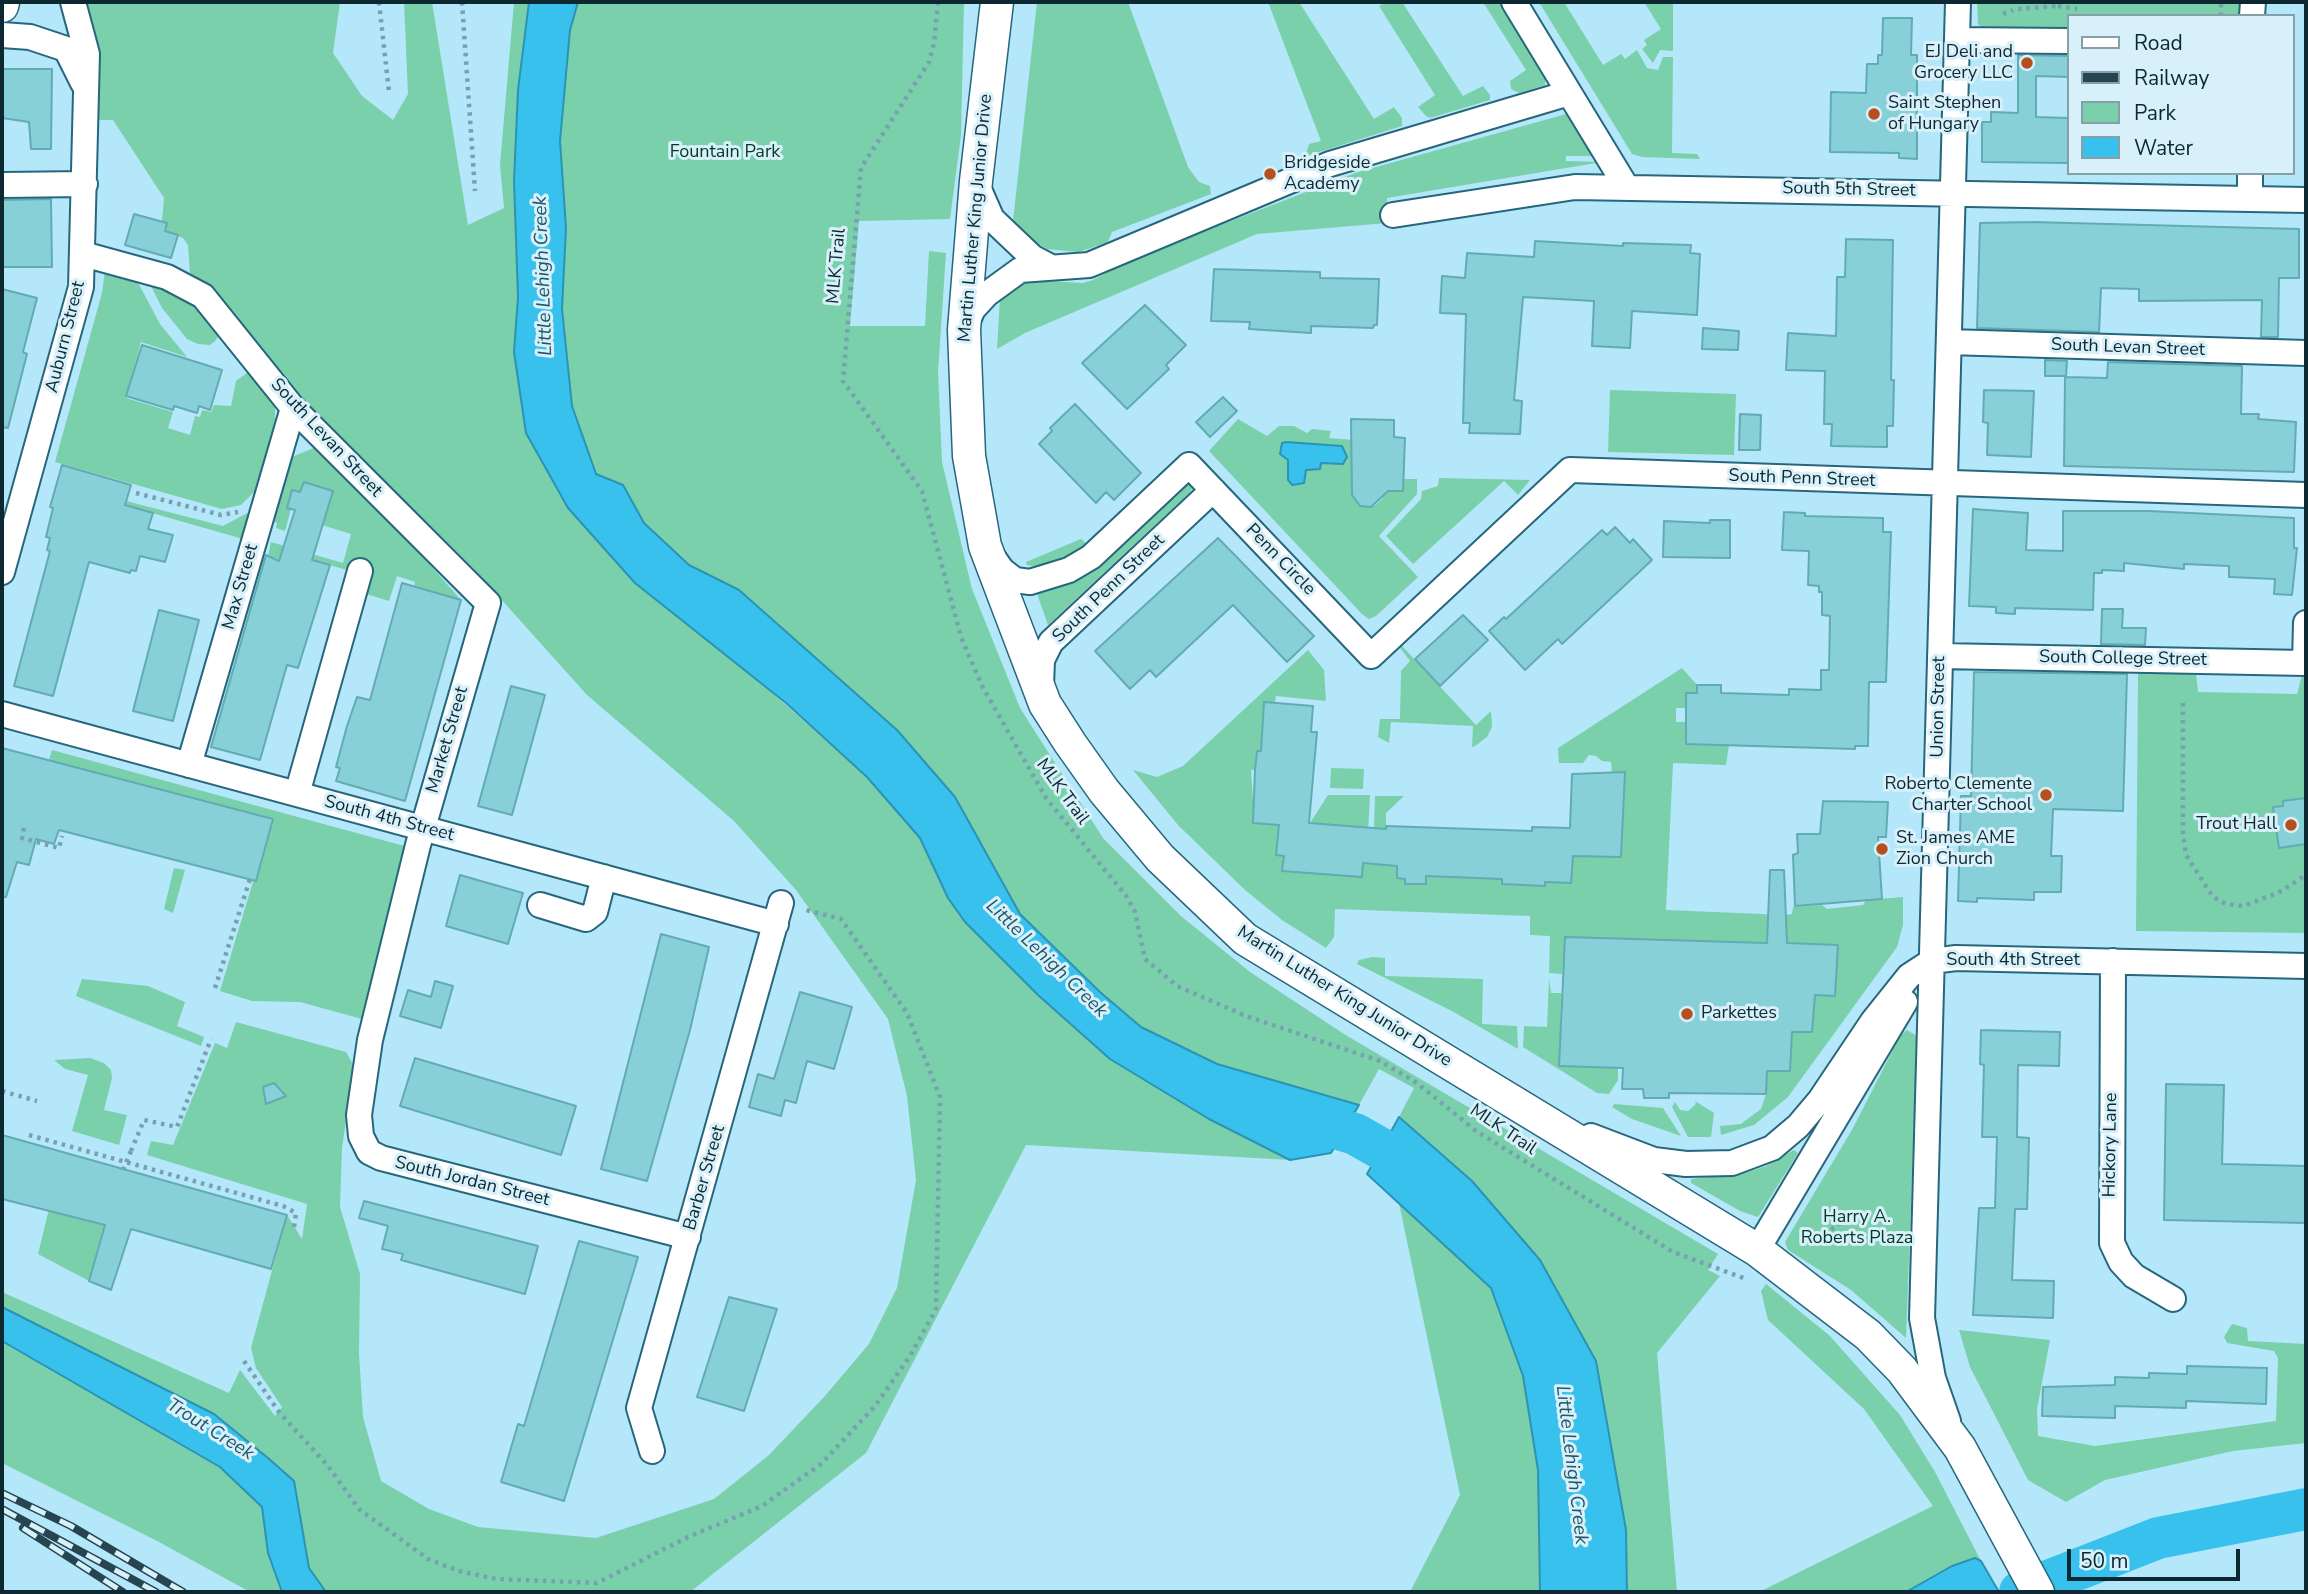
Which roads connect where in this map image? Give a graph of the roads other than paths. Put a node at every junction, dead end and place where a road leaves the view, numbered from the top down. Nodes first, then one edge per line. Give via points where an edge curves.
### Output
1 (73, 2) edge
2 (997, 2) edge
3 (1514, 2) edge
4 (1958, 2) edge
5 (2, 35) edge
6 (1957, 40) junction
7 (2066, 41) edge
8 (1569, 93) junction
9 (88, 97) junction
10 (2250, 175) edge
11 (976, 181) junction
12 (85, 184) junction
13 (2, 185) edge
14 (1627, 188) junction
15 (1953, 192) junction
16 (2250, 198) junction
17 (2306, 200) edge
18 (1393, 215) dead end
19 (83, 254) junction
20 (1049, 266) junction
21 (964, 330) junction
22 (1949, 342) junction
23 (2306, 353) edge
24 (293, 408) junction
25 (1189, 465) joint
26 (1945, 485) junction
27 (1213, 490) junction
28 (2306, 495) edge
29 (985, 546) junction
30 (360, 571) dead end
31 (2, 572) edge
32 (488, 603) joint
33 (2306, 624) edge
34 (1371, 656) joint
35 (1940, 656) junction
36 (2305, 663) edge
37 (1045, 704) junction
38 (2, 714) edge
39 (189, 765) junction
40 (297, 794) junction
41 (423, 828) junction
42 (604, 877) junction
43 (540, 905) dead end
44 (778, 914) joint
45 (1933, 961) junction
46 (2113, 961) junction
47 (2306, 966) edge
48 (370, 1040) joint
49 (1493, 1088) junction
50 (688, 1237) junction
51 (1751, 1264) junction
52 (2173, 1299) dead end
53 (1960, 1448) junction
54 (652, 1451) dead end
55 (2038, 1592) edge

1 - 9 street, Auburn Street via 87,54
2 - 11 main road, Martin Luther King Junior Drive
3 - 8 street
4 - 6 street, Union Street
5 - 9 street, Auburn Street via 30,37 66,49
6 - 7 street
6 - 15 street, Union Street
8 - 14 street
8 - 20 street via 1330,164 1088,265
9 - 12 street, Auburn Street
10 - 16 street
11 - 20 street via 992,219 1032,257
11 - 21 main road, Martin Luther King Junior Drive
12 - 13 street
12 - 19 street, Auburn Street
14 - 15 street, South 5th Street
14 - 18 street, South 5th Street via 1575,187
15 - 16 street, South 5th Street
15 - 22 street, Union Street
16 - 17 street, South 5th Street
19 - 24 street, South Levan Street via 186,284 202,296
19 - 31 street, Auburn Street via 81,287
20 - 21 street via 1011,275 973,309
21 - 29 main road, Martin Luther King Junior Drive via 970,456
22 - 23 street, South Levan Street
22 - 26 street, Union Street
24 - 32 street, South Levan Street
24 - 39 street, Max Street
25 - 27 street, Penn Circle
25 - 29 street, South Penn Street via 1091,557 1069,570 1030,582 1015,580
26 - 28 street, South Penn Street
26 - 34 street, South Penn Street via 1570,470
26 - 35 street, Union Street
27 - 34 street, Penn Circle
27 - 37 street, South Penn Street via 1051,642 1039,678
29 - 37 main road, Martin Luther King Junior Drive
30 - 40 street
32 - 41 street, Market Street
33 - 36 street
35 - 36 street, South College Street
35 - 45 street, Union Street
37 - 49 main road, Martin Luther King Junior Drive via 1104,791 1160,858 1245,939
38 - 39 street, South 4th Street
39 - 40 street, South 4th Street
40 - 41 street, South 4th Street
41 - 42 street, South 4th Street
41 - 48 street, Market Street
42 - 43 street via 595,912 586,919
42 - 44 street, South 4th Street
44 - 50 street, Barber Street
45 - 46 street, South 4th Street
45 - 49 street via 1909,976 1798,1126 1772,1148 1732,1163 1654,1160 1611,1146
45 - 51 street, South 4th Street via 1911,990
45 - 53 street, Union Street via 1922,1318 1933,1378
46 - 47 street, South 4th Street
46 - 52 street, Hickory Lane via 2112,1243 2134,1276
48 - 50 street, South Jordan Street via 359,1115 361,1136 369,1152
49 - 51 main road, Martin Luther King Junior Drive
50 - 54 street, Barber Street via 639,1408
51 - 53 main road, Martin Luther King Junior Drive via 1868,1335 1917,1389
53 - 55 main road, Martin Luther King Junior Drive

